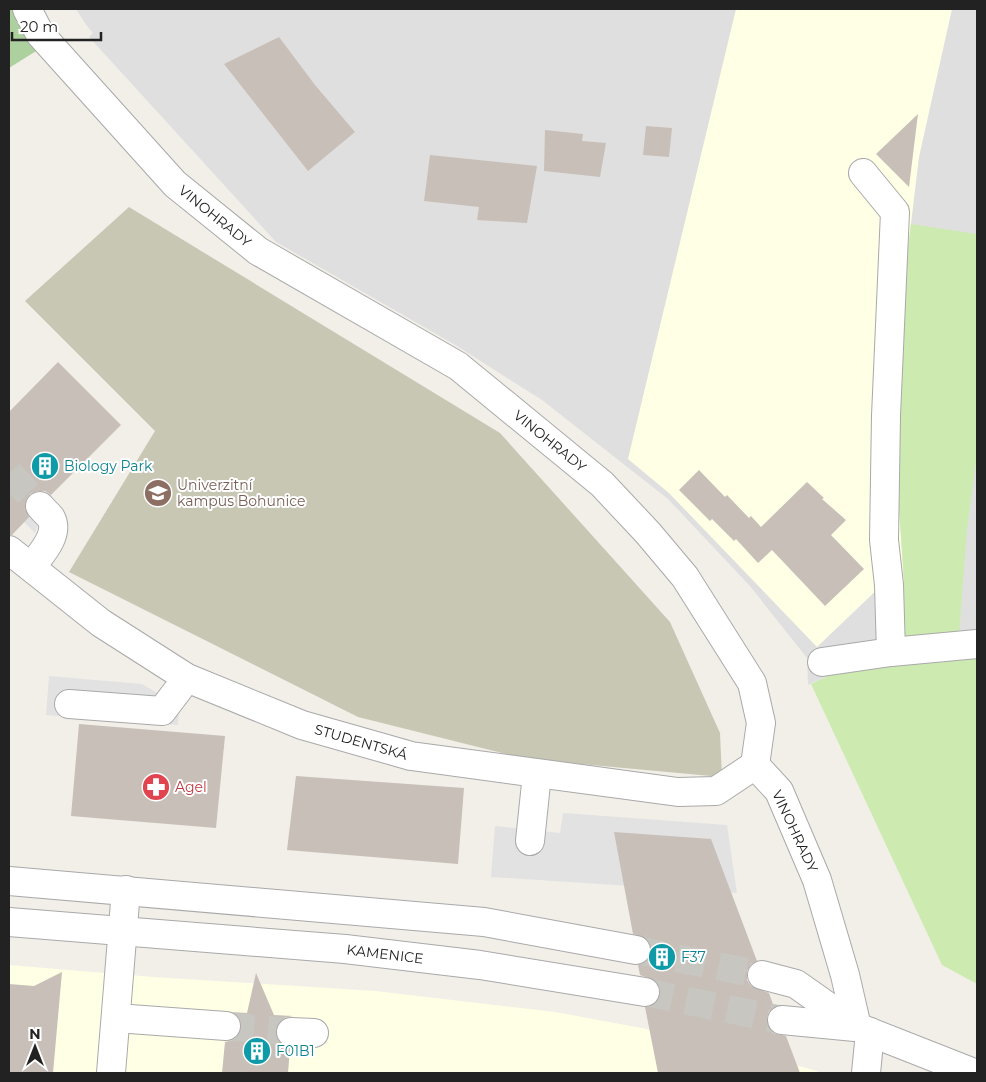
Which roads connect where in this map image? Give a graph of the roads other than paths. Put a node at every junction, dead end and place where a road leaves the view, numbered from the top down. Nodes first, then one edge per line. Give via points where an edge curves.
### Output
1 (27, 9) edge
2 (863, 173) dead end
3 (40, 506) tunnel mouth
4 (9, 550) edge
5 (31, 568) junction
6 (977, 644) edge
7 (891, 652) junction
8 (822, 662) dead end
9 (186, 678) junction
10 (69, 704) dead end
11 (755, 765) junction
12 (537, 774) junction
13 (530, 841) dead end
14 (9, 881) edge
15 (126, 890) junction
16 (9, 922) edge
17 (122, 930) junction
18 (636, 950) tunnel mouth
19 (762, 975) tunnel mouth
20 (645, 992) tunnel mouth
21 (116, 1018) junction
22 (782, 1020) tunnel mouth
23 (226, 1026) tunnel mouth
24 (863, 1029) junction
25 (110, 1073) edge
26 (866, 1073) edge
27 (974, 1073) edge

1 - 11 street, VINOHRADY via 40,34 175,184 258,251 458,366 602,484 684,577 752,683 762,723
2 - 7 street via 895,212 884,540
3 - 5 street via 51,518 53,528 51,538
4 - 5 street, STUDENTSKÁ
5 - 9 street, STUDENTSKÁ via 101,623
6 - 7 street
7 - 8 street
9 - 10 street via 162,711
9 - 12 street, STUDENTSKÁ via 302,725 411,756
11 - 12 street, STUDENTSKÁ via 716,791 678,792
11 - 24 street, VINOHRADY via 779,791 817,880
12 - 13 street
14 - 15 street
15 - 17 street
15 - 18 street via 484,922
16 - 17 street, KAMENICE
17 - 20 street, KAMENICE via 345,949 480,965
17 - 21 street
19 - 24 street via 796,984
21 - 23 street
21 - 25 street
22 - 24 street
24 - 26 street
24 - 27 street

